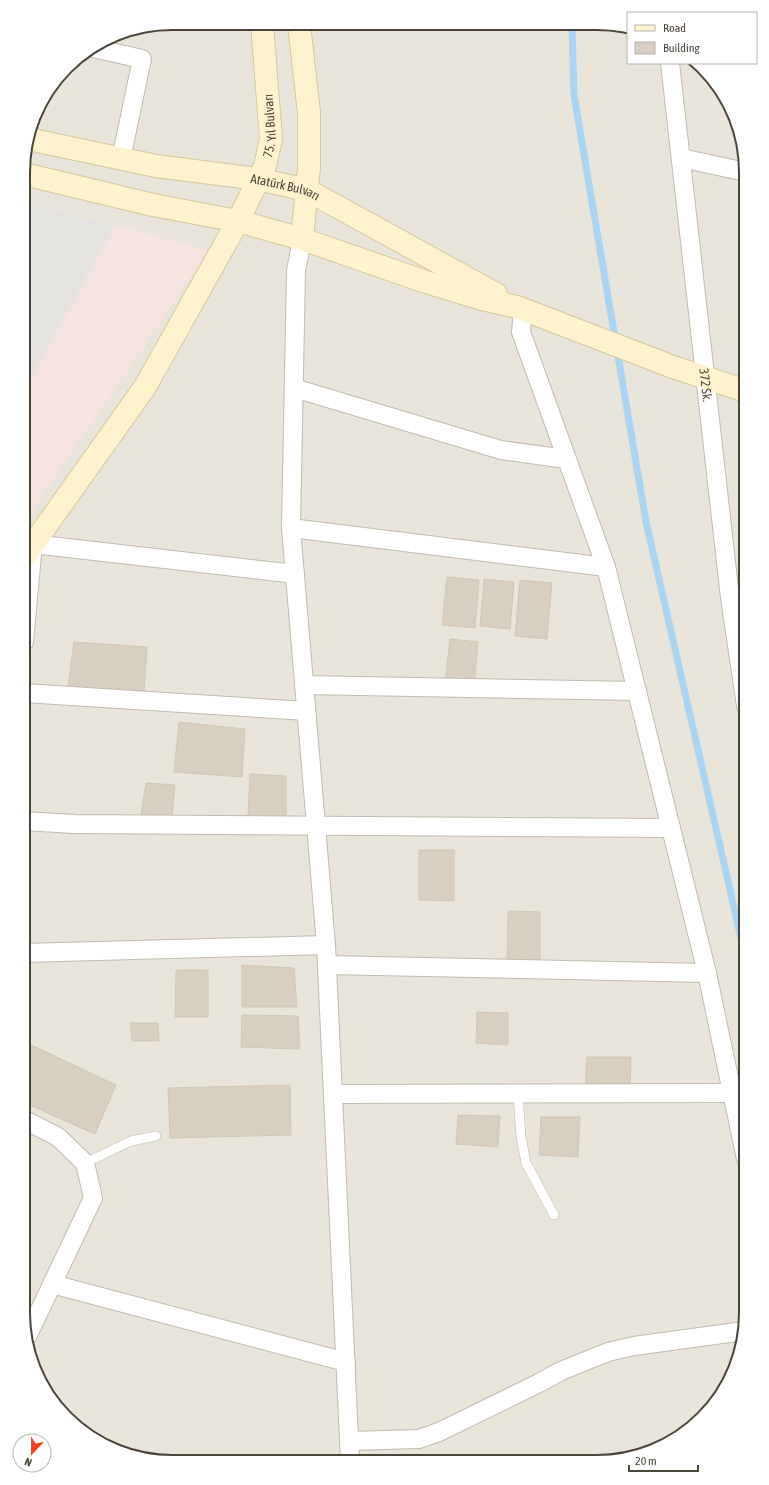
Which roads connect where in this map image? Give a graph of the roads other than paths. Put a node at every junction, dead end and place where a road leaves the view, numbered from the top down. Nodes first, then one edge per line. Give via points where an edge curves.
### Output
1 (262, 30) edge
2 (300, 30) edge
3 (100, 50) edge
4 (670, 64) edge
5 (34, 140) edge
6 (681, 158) junction
7 (122, 159) junction
8 (739, 170) edge
9 (30, 175) edge
10 (258, 179) junction
11 (307, 190) junction
12 (238, 221) junction
13 (302, 239) junction
14 (526, 310) junction
15 (704, 376) junction
16 (294, 388) junction
17 (739, 388) edge
18 (566, 459) junction
19 (291, 528) junction
20 (30, 549) edge
21 (30, 550) edge
22 (606, 567) junction
23 (295, 574) junction
24 (739, 621) edge
25 (304, 685) junction
26 (637, 691) junction
27 (30, 693) edge
28 (306, 711) junction
29 (30, 821) edge
30 (316, 824) junction
31 (671, 828) junction
32 (326, 945) junction
33 (30, 954) edge
34 (327, 965) junction
35 (707, 973) junction
36 (732, 1093) junction
37 (333, 1094) junction
38 (518, 1094) junction
39 (30, 1123) edge
40 (739, 1126) edge
41 (156, 1136) dead end
42 (85, 1163) junction
43 (554, 1215) dead end
44 (52, 1284) junction
45 (31, 1329) edge
46 (738, 1332) edge
47 (346, 1362) junction
48 (349, 1441) junction
49 (350, 1455) edge

1 - 10 main road, 75. Yıl Bulvarı via 271,138 268,159
2 - 11 main road via 309,114 310,168
3 - 7 street via 142,59
4 - 6 street, 372 Sk.
5 - 7 main road, Atatürk Bulvarı
6 - 8 street
6 - 15 street, 372 Sk.
7 - 10 main road, Atatürk Bulvarı
9 - 12 main road
10 - 11 main road, Atatürk Bulvarı
10 - 12 main road, 75. Yıl Bulvarı
11 - 13 main road
11 - 14 main road, Atatürk Bulvarı
12 - 13 main road
12 - 20 main road, 75. Yıl Bulvarı via 145,387
13 - 14 main road via 426,282
13 - 16 street via 296,271
14 - 15 main road via 673,367
14 - 18 street via 521,332
15 - 17 main road
15 - 24 street, 372 Sk.
16 - 18 street via 501,450
16 - 19 street
18 - 22 street
19 - 22 street
19 - 23 street
21 - 23 street
22 - 26 street
23 - 25 street
25 - 26 street
25 - 28 street
26 - 31 street
27 - 28 street
28 - 30 street
29 - 30 street via 74,824
30 - 31 street
30 - 32 street
31 - 35 street
32 - 33 street
32 - 34 street
34 - 35 street
34 - 37 street
35 - 36 street
36 - 38 street
36 - 40 street
37 - 38 street
37 - 47 street
38 - 43 lane via 526,1163
39 - 42 street via 58,1137
41 - 42 lane via 131,1141
42 - 44 street via 93,1198
44 - 45 street
44 - 47 street
46 - 48 street via 608,1352 566,1368 439,1432 419,1439
47 - 48 street
48 - 49 street

